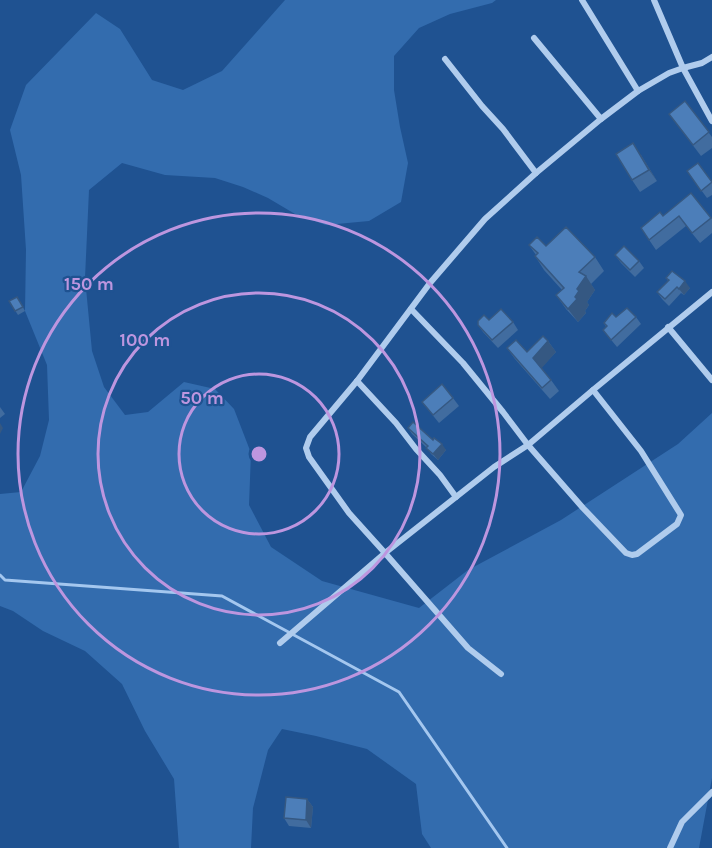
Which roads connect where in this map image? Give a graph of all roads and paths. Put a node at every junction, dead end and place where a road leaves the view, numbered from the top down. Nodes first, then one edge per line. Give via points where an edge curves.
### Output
1 (582, 0) edge
2 (654, 0) edge
3 (534, 38) dead end
4 (712, 57) edge
5 (445, 59) dead end
6 (683, 68) junction
7 (638, 91) junction
8 (601, 118) junction
9 (712, 121) edge
10 (536, 173) junction
11 (712, 292) edge
12 (411, 309) junction
13 (668, 327) junction
14 (712, 380) edge
15 (357, 381) junction
16 (593, 390) junction
17 (528, 445) junction
18 (456, 497) junction
19 (385, 553) junction
20 (280, 643) dead end
21 (501, 674) dead end
22 (712, 792) edge
23 (670, 848) edge

1 - 7 street
2 - 6 street
3 - 8 street
4 - 6 street
5 - 10 street
6 - 7 street
6 - 9 street
7 - 8 street
8 - 10 street
10 - 12 street via 485,219
11 - 13 street
12 - 15 street
12 - 17 street via 463,363
13 - 14 street
13 - 16 street
15 - 18 street
15 - 19 street via 310,437 306,448 349,513
16 - 17 street
16 - 17 street via 641,451 681,515 677,524 637,554 626,553
17 - 18 street
18 - 19 street
19 - 20 street
19 - 21 street via 468,648
22 - 23 street via 682,822

